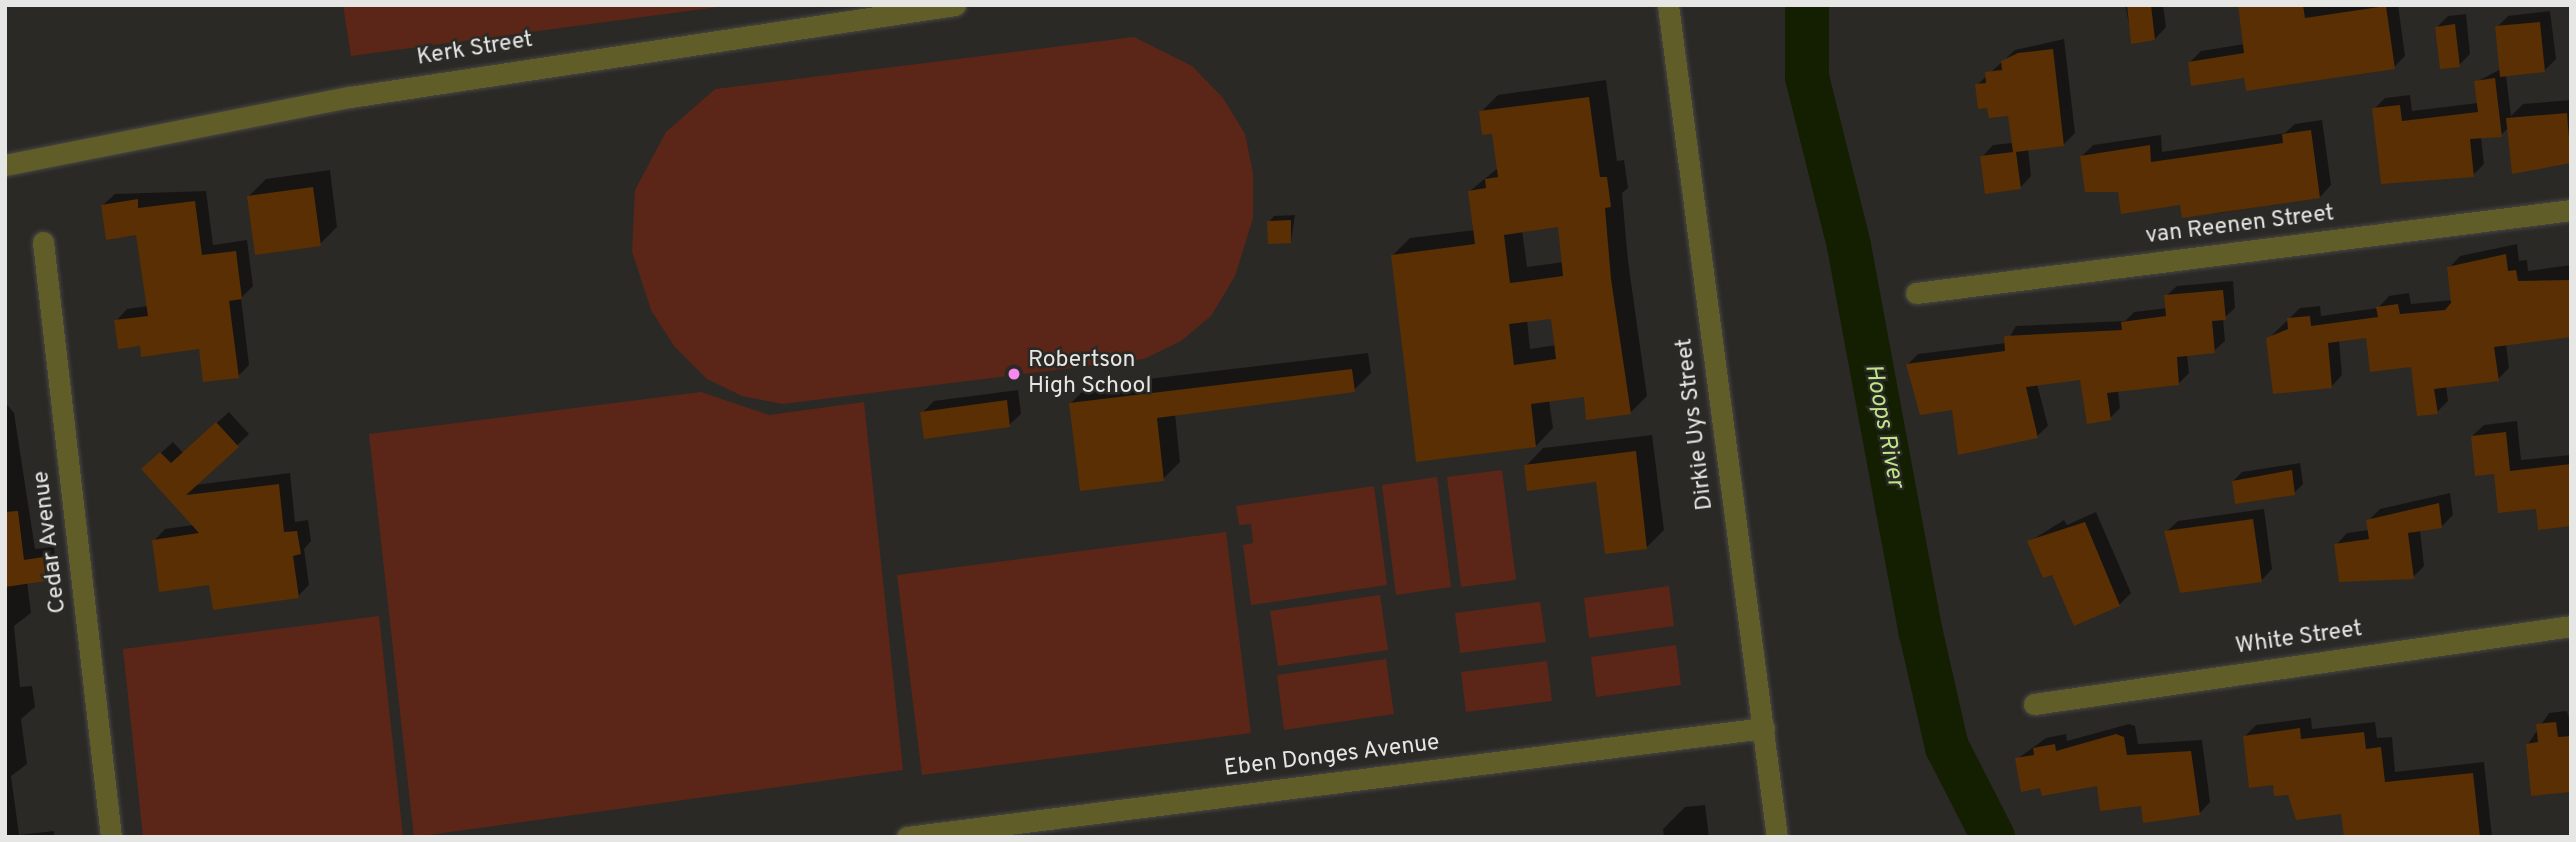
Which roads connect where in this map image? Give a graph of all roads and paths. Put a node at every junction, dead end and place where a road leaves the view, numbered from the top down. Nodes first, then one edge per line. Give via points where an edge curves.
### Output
1 (956, 5) edge
2 (1668, 5) edge
3 (5, 165) edge
4 (2571, 210) edge
5 (43, 242) dead end
6 (1916, 293) dead end
7 (2571, 626) edge
8 (2034, 704) dead end
9 (1764, 728) junction
10 (944, 835) edge
11 (111, 837) edge
12 (907, 837) edge
13 (1777, 837) edge

1 - 3 street, Kerk Street via 349,97
2 - 9 street, Dirkie Uys Street
4 - 6 street, van Reenen Street
5 - 11 street, Cedar Avenue
7 - 8 street, White Street
9 - 10 street, Eben Donges Avenue
9 - 13 street, Dirkie Uys Street
10 - 12 street, Eben Donges Avenue

